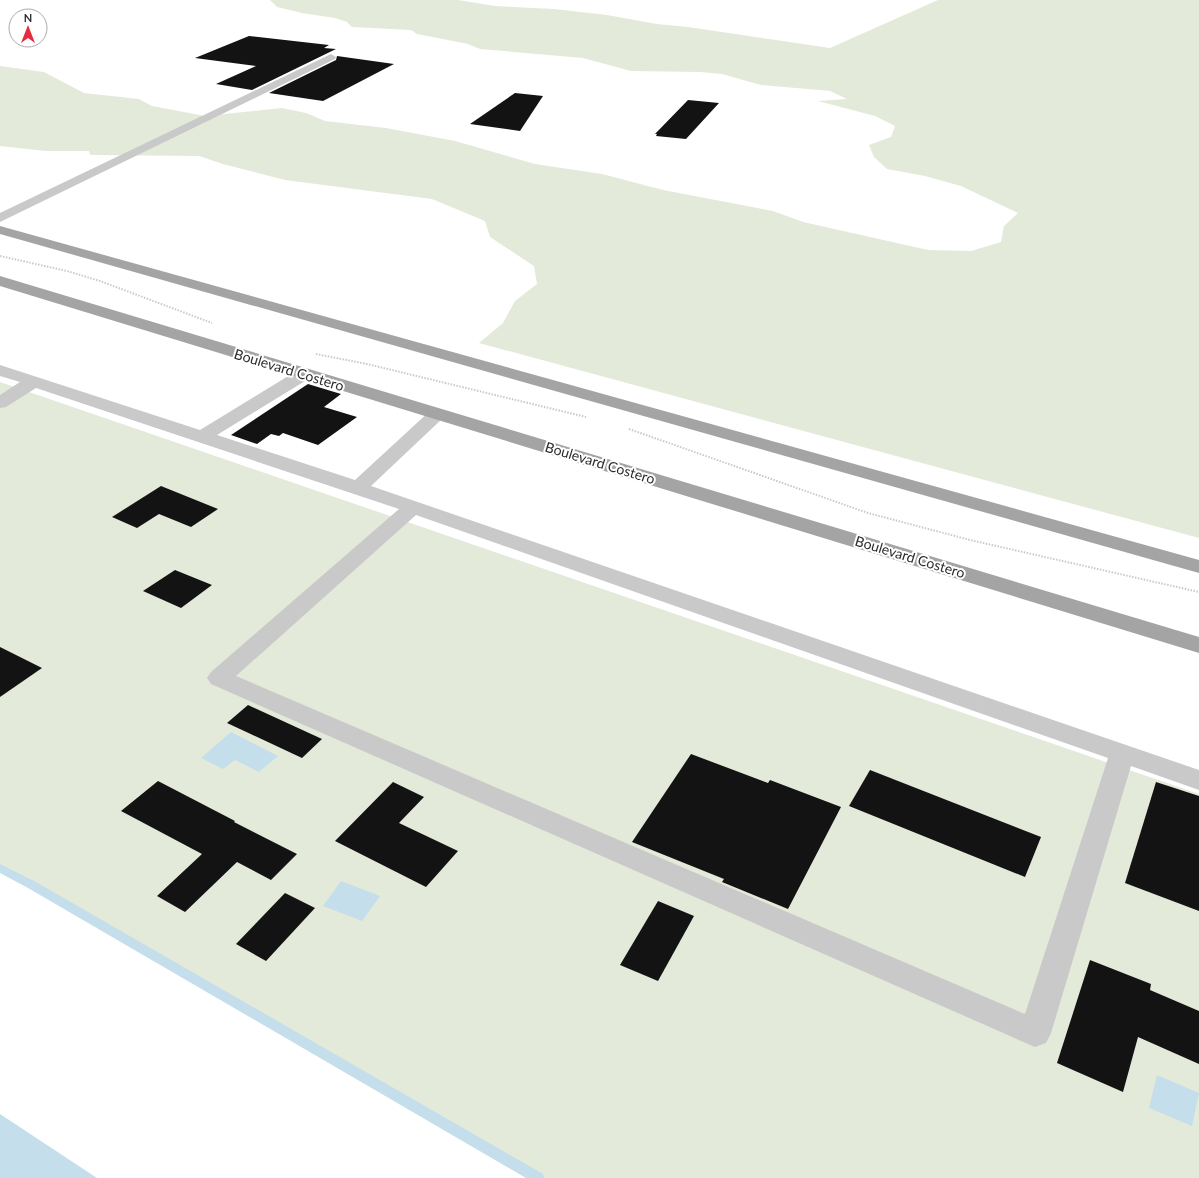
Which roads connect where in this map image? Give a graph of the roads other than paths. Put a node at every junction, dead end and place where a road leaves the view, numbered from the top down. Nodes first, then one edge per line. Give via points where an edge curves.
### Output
1 (331, 57) dead end
2 (0, 218) edge
3 (0, 230) edge
4 (0, 281) edge
5 (0, 370) edge
6 (304, 374) junction
7 (34, 381) junction
8 (0, 403) edge
9 (437, 414) junction
10 (202, 437) junction
11 (358, 488) junction
12 (413, 507) junction
13 (1199, 567) edge
14 (1199, 645) edge
15 (1122, 754) junction
16 (1199, 780) edge

1 - 2 street
3 - 13 main road
4 - 6 main road, Boulevard Costero
5 - 7 street
6 - 9 main road, Boulevard Costero
6 - 10 street
7 - 8 street
7 - 10 street
9 - 11 street
9 - 14 main road, Boulevard Costero
10 - 11 street
11 - 12 street
12 - 15 street
12 - 15 street via 219,678 1035,1033
15 - 16 street

